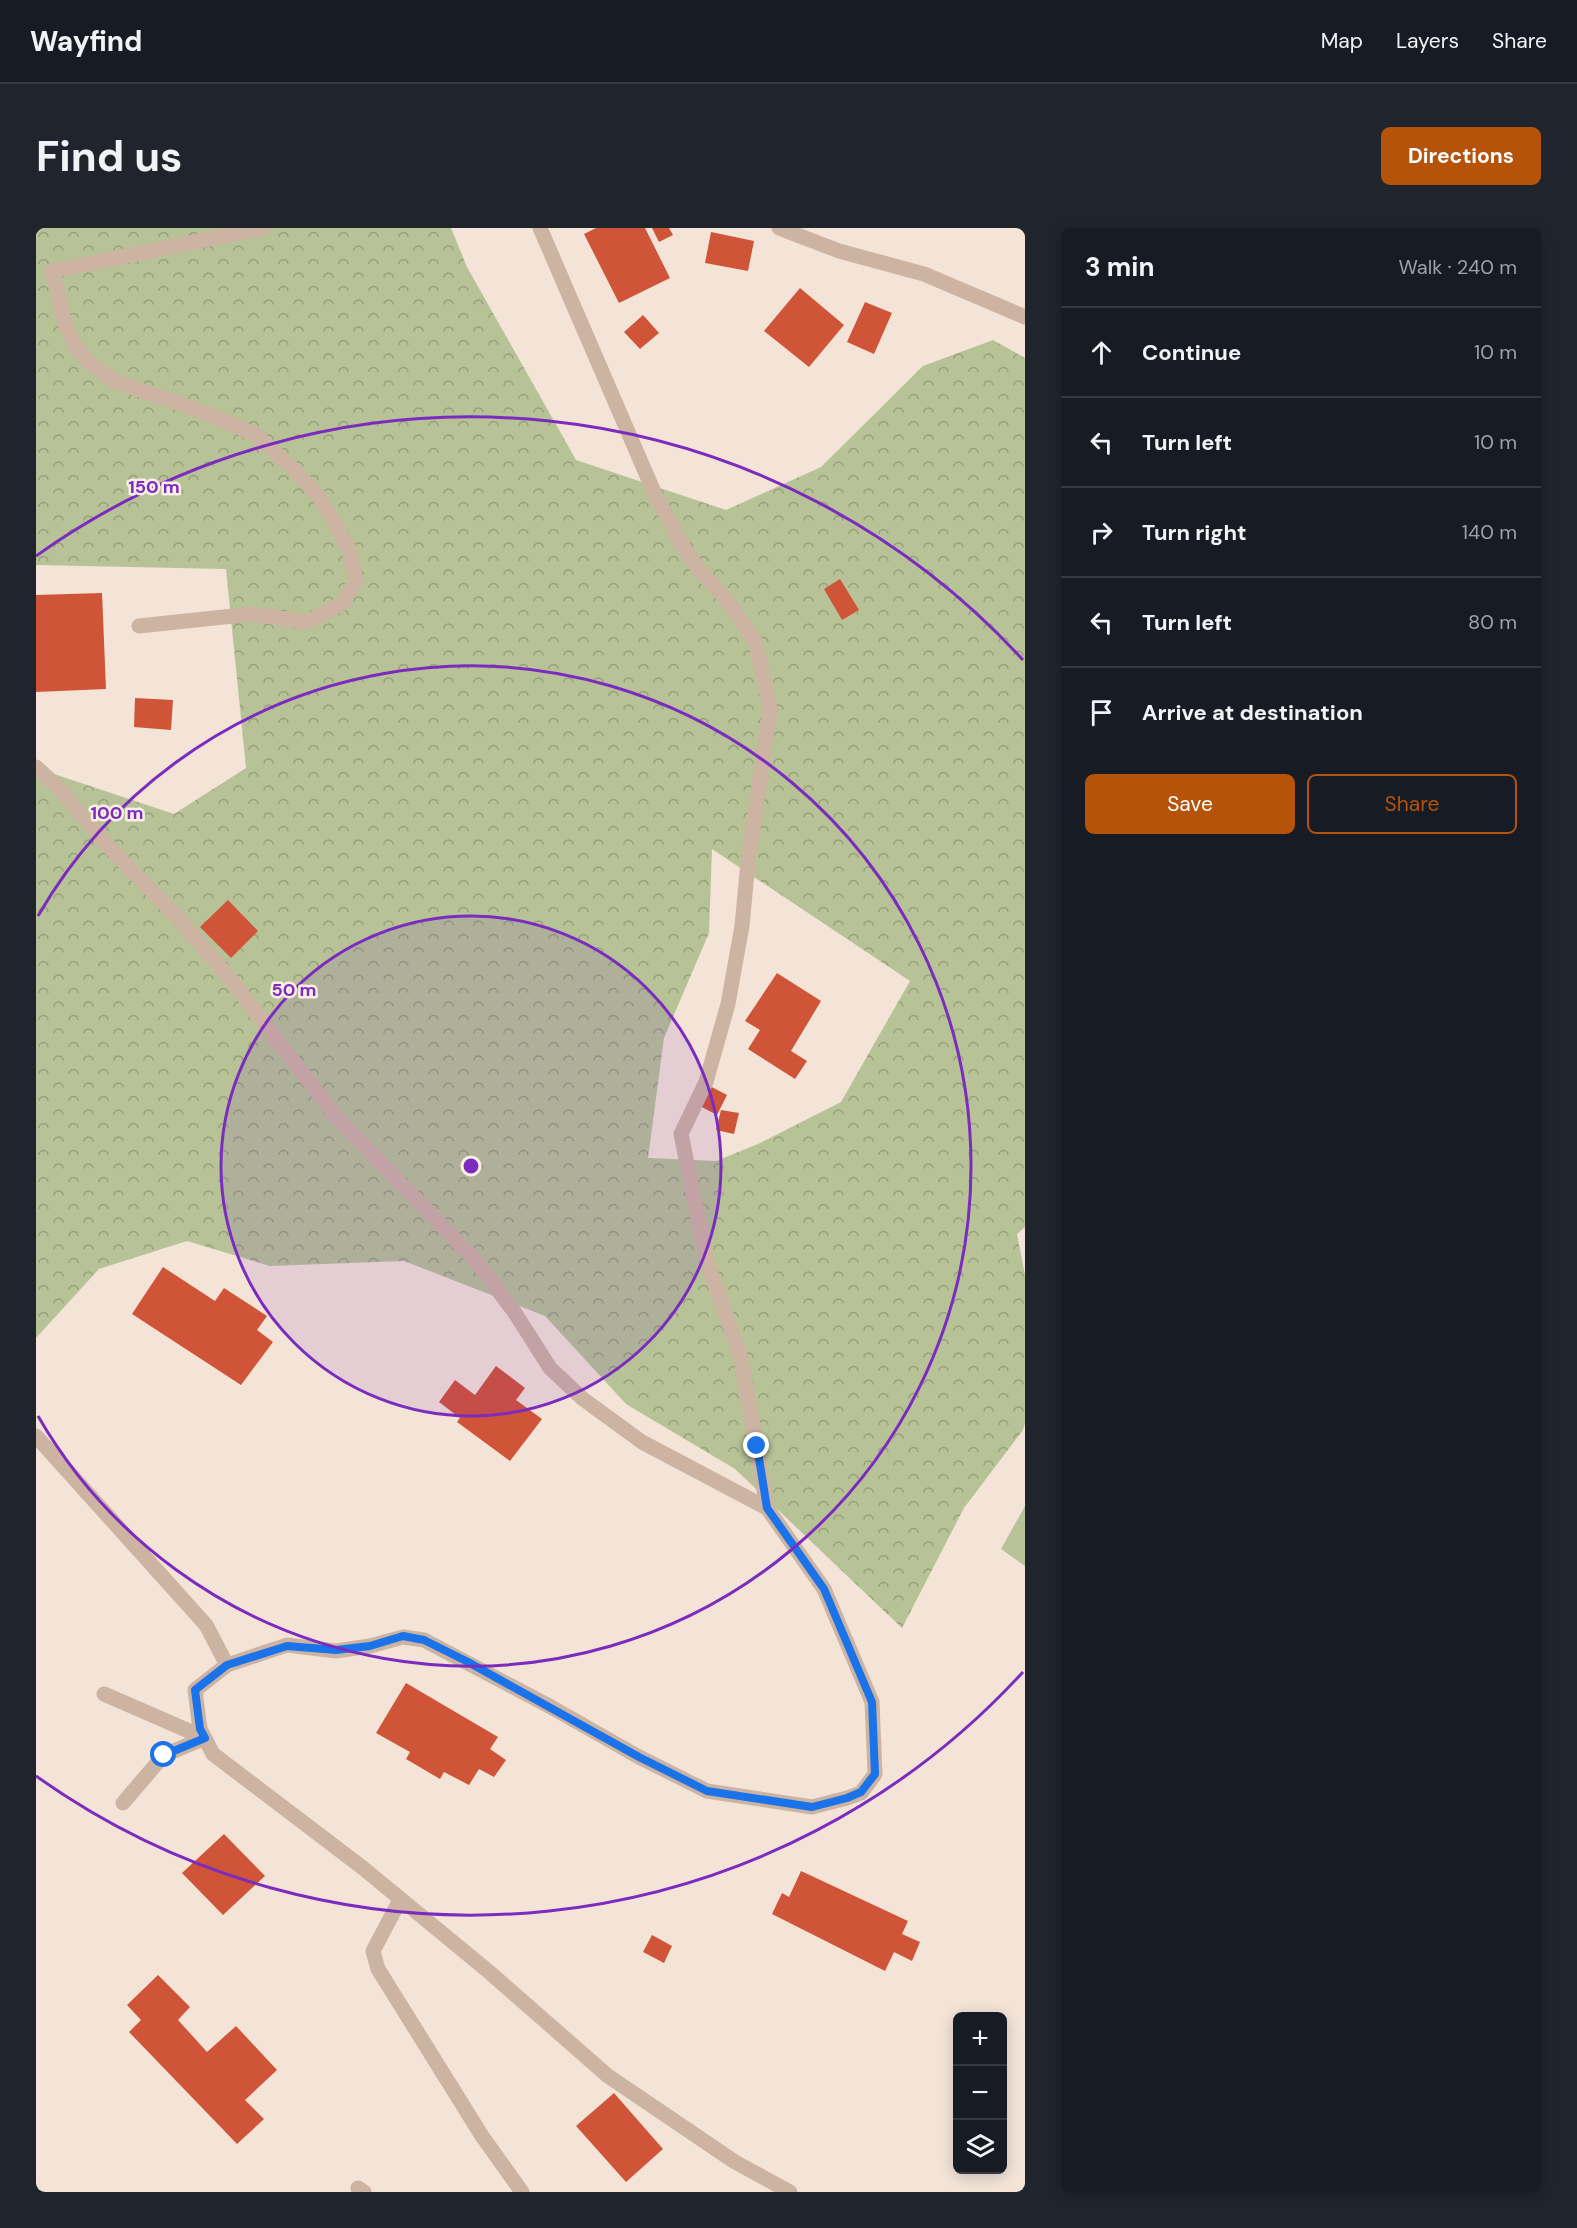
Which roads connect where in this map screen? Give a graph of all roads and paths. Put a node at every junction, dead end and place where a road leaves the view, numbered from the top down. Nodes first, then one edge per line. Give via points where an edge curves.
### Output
1 (263, 228) edge
2 (540, 228) edge
3 (779, 228) edge
4 (1025, 317) edge
5 (139, 626) dead end
6 (36, 766) edge
7 (36, 1436) edge
8 (767, 1508) junction
9 (227, 1665) junction
10 (104, 1694) dead end
11 (205, 1738) junction
12 (123, 1803) dead end
13 (400, 1900) junction
14 (522, 2192) edge
15 (790, 2192) edge

1 - 5 street via 52,271 65,323 77,349 114,381 214,416 257,436 319,496 349,549 356,580 343,603 307,622 252,615
2 - 8 street via 678,538 756,643 770,709 728,1004 706,1082 681,1134 707,1262 741,1358
3 - 4 street via 839,251 924,274
6 - 8 street via 231,980 337,1118 476,1262 550,1368 583,1399 642,1442
7 - 9 street via 206,1625
8 - 9 street via 824,1589 872,1702 875,1774 861,1792 847,1798 812,1807 707,1791 424,1640 403,1636 370,1646 336,1650 287,1646
9 - 11 street via 195,1690 200,1729
10 - 11 street
11 - 12 street via 164,1755
11 - 13 street via 213,1754
13 - 14 street via 373,1951 378,1970 482,2136
13 - 15 street via 608,2076 735,2162

